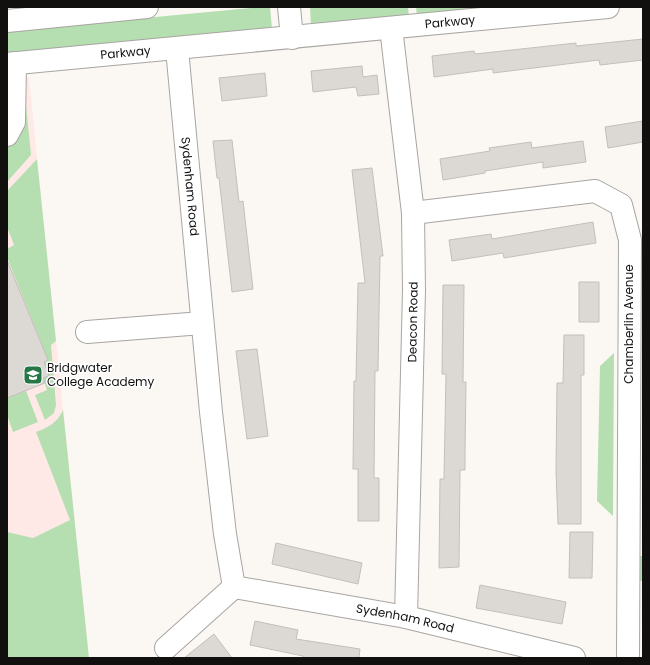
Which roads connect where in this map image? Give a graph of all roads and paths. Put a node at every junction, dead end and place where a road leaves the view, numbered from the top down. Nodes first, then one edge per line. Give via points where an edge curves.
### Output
1 (147, 7) edge
2 (289, 7) edge
3 (608, 7) edge
4 (7, 21) edge
5 (391, 28) junction
6 (292, 38) junction
7 (177, 49) junction
8 (11, 64) edge
9 (7, 135) edge
10 (413, 213) junction
11 (202, 323) junction
12 (87, 332) dead end
13 (636, 380) edge
14 (635, 474) edge
15 (234, 587) junction
16 (406, 617) junction
17 (166, 648) dead end
18 (574, 658) edge
19 (628, 658) edge

1 - 4 street
2 - 6 street
3 - 5 street, Parkway
5 - 6 street, Parkway
5 - 10 street, Deacon Road
6 - 7 street, Parkway
7 - 8 street, Parkway
7 - 11 street, Sydenham Road
8 - 9 street via 14,122
10 - 13 street, Chamberlin Avenue via 595,191 621,205 630,240
10 - 16 street, Deacon Road via 414,290
11 - 12 street
11 - 15 street, Sydenham Road via 225,534
13 - 14 street, Chamberlin Avenue
14 - 19 street, Chamberlin Avenue
15 - 16 street, Sydenham Road
15 - 17 street
16 - 18 street, Sydenham Road

